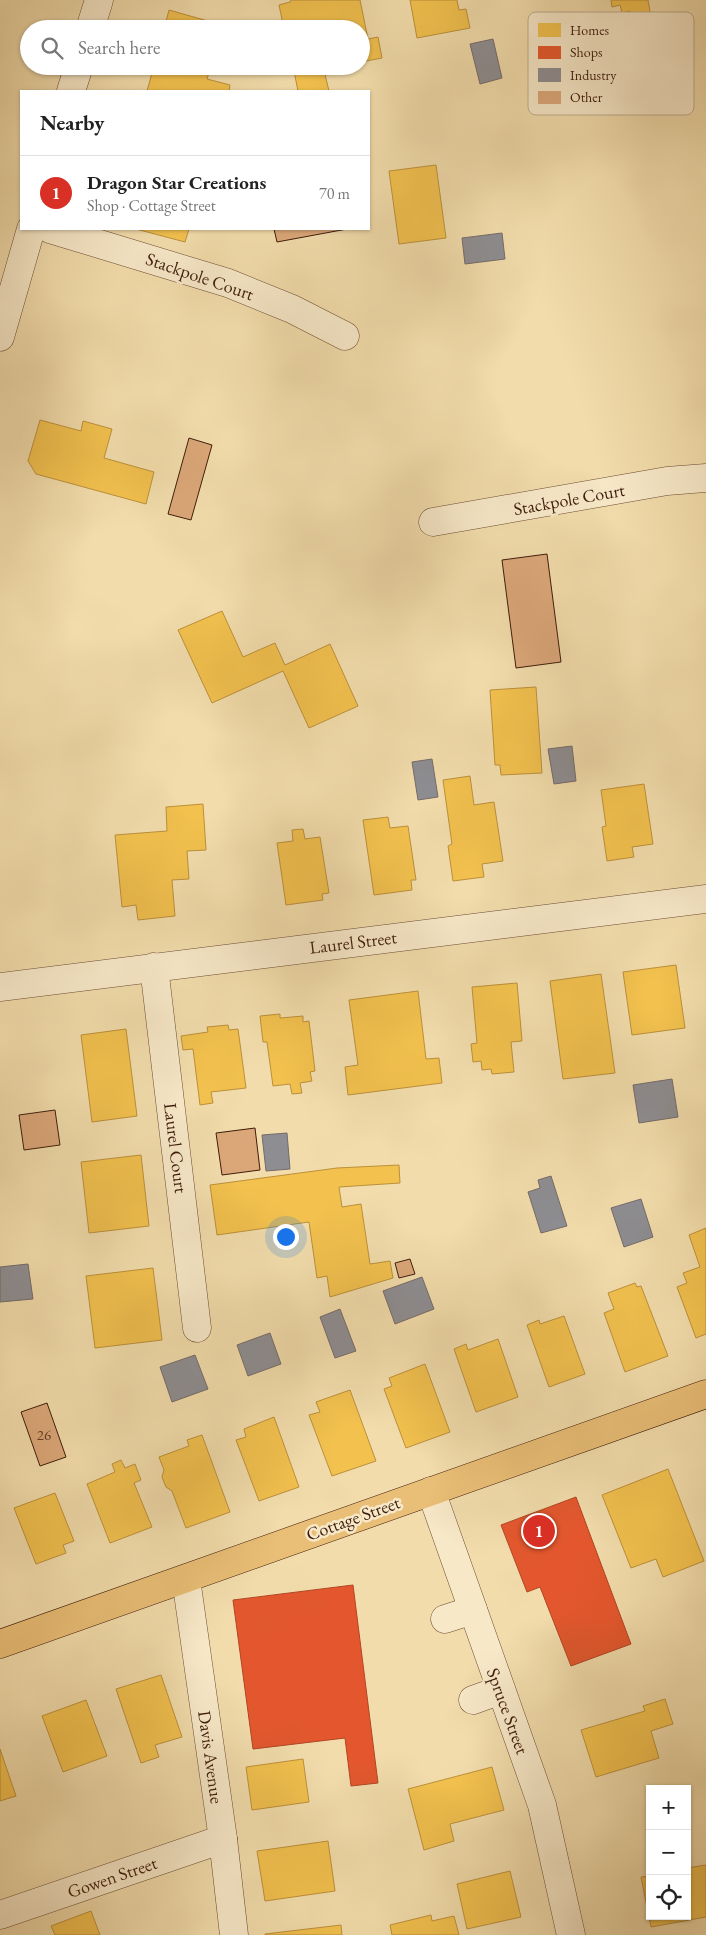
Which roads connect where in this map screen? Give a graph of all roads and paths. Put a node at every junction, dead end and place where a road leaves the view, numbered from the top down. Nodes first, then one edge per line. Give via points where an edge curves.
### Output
1 (99, 0) edge
2 (93, 20) edge
3 (76, 75) edge
4 (71, 90) edge
5 (31, 230) edge
6 (53, 230) edge
7 (345, 336) dead end
8 (0, 337) edge
9 (706, 478) edge
10 (432, 522) dead end
11 (706, 899) edge
12 (154, 967) junction
13 (0, 987) edge
14 (197, 1328) dead end
15 (706, 1394) edge
16 (431, 1491) junction
17 (186, 1579) junction
18 (473, 1610) junction
19 (445, 1620) dead end
20 (0, 1644) edge
21 (501, 1690) junction
22 (473, 1700) dead end
23 (223, 1839) junction
24 (0, 1914) edge
25 (234, 1935) edge
26 (571, 1935) edge

1 - 2 street
3 - 4 street
5 - 8 street
6 - 7 street, Stackpole Court via 228,283 292,308
9 - 10 street, Stackpole Court via 667,481
11 - 12 street, Laurel Street
12 - 13 street, Laurel Street
12 - 14 street, Laurel Court
15 - 16 highway, Cottage Street
16 - 17 highway, Cottage Street
16 - 18 street, Spruce Street
17 - 20 highway, Cottage Street
17 - 23 street, Davis Avenue
18 - 19 street
18 - 21 street, Spruce Street
21 - 22 street
21 - 26 street, Spruce Street via 544,1811
23 - 24 street, Gowen Street
23 - 25 street, Davis Avenue

